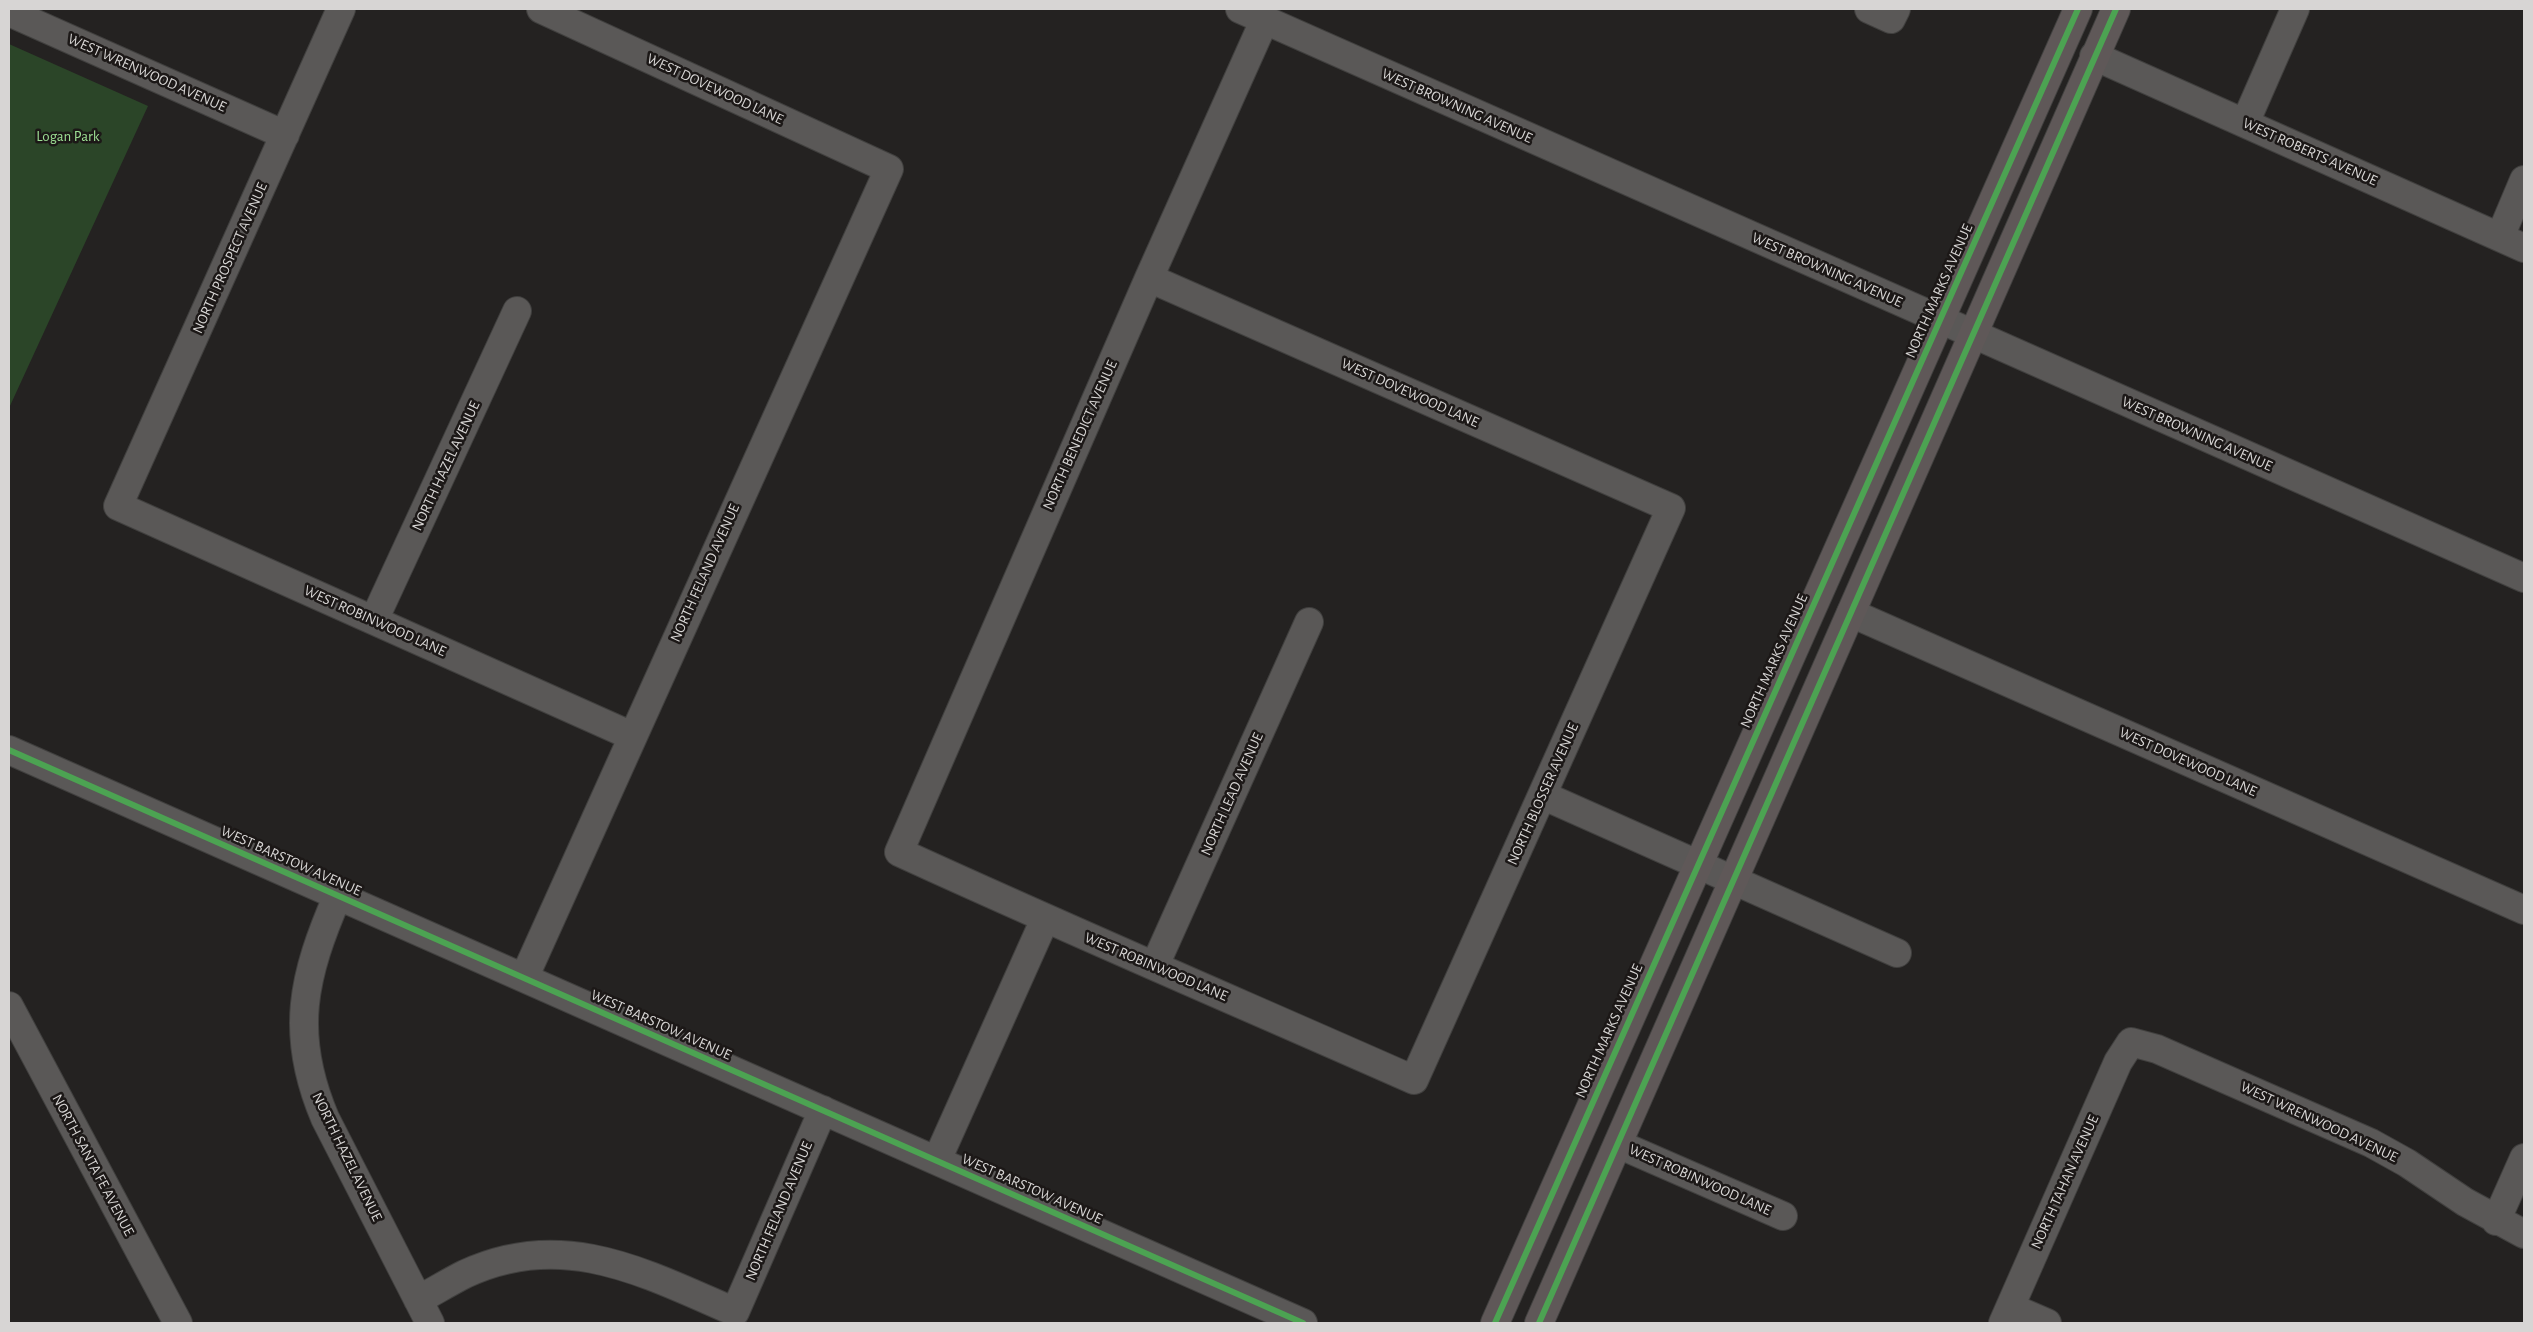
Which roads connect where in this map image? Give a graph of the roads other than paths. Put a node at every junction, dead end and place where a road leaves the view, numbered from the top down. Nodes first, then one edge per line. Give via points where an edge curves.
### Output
1 (341, 9) edge
2 (541, 9) edge
3 (1240, 9) edge
4 (2078, 9) edge
5 (2116, 9) edge
6 (2295, 9) edge
7 (9, 12) edge
8 (43, 17) edge
9 (1265, 20) junction
10 (2094, 56) junction
11 (2245, 123) junction
12 (286, 135) junction
13 (889, 170) joint
14 (2524, 180) edge
15 (2512, 242) edge
16 (1149, 278) junction
17 (517, 311) dead end
18 (1940, 320) junction
19 (1972, 334) junction
20 (118, 506) joint
21 (1671, 508) joint
22 (2524, 578) edge
23 (1851, 614) junction
24 (374, 620) junction
25 (1309, 622) dead end
26 (632, 736) junction
27 (9, 750) edge
28 (1542, 795) junction
29 (899, 852) joint
30 (1696, 865) junction
31 (1734, 881) junction
32 (338, 896) junction
33 (2524, 910) edge
34 (1045, 919) junction
35 (1897, 953) dead end
36 (1155, 965) junction
37 (524, 978) junction
38 (9, 1006) edge
39 (2131, 1042) joint
40 (1414, 1080) joint
41 (823, 1110) junction
42 (1618, 1144) junction
43 (2524, 1158) edge
44 (937, 1160) junction
45 (1783, 1216) dead end
46 (2496, 1221) junction
47 (2524, 1234) edge
48 (424, 1312) edge
49 (2007, 1315) edge
50 (178, 1323) edge
51 (1303, 1323) edge
52 (1495, 1323) edge
53 (1539, 1323) edge
54 (2047, 1323) edge

1 - 12 street, NORTH PROSPECT AVENUE
2 - 13 street, WEST DOVEWOOD LANE
3 - 9 street, WEST BROWNING AVENUE
4 - 18 main road, NORTH MARKS AVENUE
5 - 10 main road
6 - 11 street
7 - 8 street, WEST WRENWOOD AVENUE
8 - 12 street, WEST WRENWOOD AVENUE
9 - 16 street, NORTH BENEDICT AVENUE
9 - 18 street, WEST BROWNING AVENUE
10 - 11 street, WEST ROBERTS AVENUE
10 - 19 main road
11 - 15 street, WEST ROBERTS AVENUE
12 - 20 street, NORTH PROSPECT AVENUE
13 - 26 street, NORTH FELAND AVENUE
14 - 15 street
16 - 21 street, WEST DOVEWOOD LANE
16 - 29 street, NORTH BENEDICT AVENUE
17 - 24 street, NORTH HAZEL AVENUE
18 - 19 street, WEST BROWNING AVENUE
18 - 30 main road, NORTH MARKS AVENUE
19 - 22 street, WEST BROWNING AVENUE
19 - 23 main road
20 - 24 street, WEST ROBINWOOD LANE
21 - 28 street, NORTH BLOSSER AVENUE
23 - 31 main road
23 - 33 street, WEST DOVEWOOD LANE
24 - 26 street, WEST ROBINWOOD LANE
25 - 36 street, NORTH LEAD AVENUE
26 - 37 street, NORTH FELAND AVENUE
27 - 32 street, WEST BARSTOW AVENUE
28 - 30 street
28 - 40 street, NORTH BLOSSER AVENUE
29 - 34 street, WEST ROBINWOOD LANE
30 - 31 street
30 - 52 main road, NORTH MARKS AVENUE
31 - 35 street
31 - 42 main road
32 - 37 street, WEST BARSTOW AVENUE
32 - 48 street, NORTH HAZEL AVENUE via 310,968 304,1021 306,1062 325,1118
34 - 36 street, WEST ROBINWOOD LANE
34 - 44 street
36 - 40 street, WEST ROBINWOOD LANE
37 - 41 street, WEST BARSTOW AVENUE
38 - 50 street, NORTH SANTA FE AVENUE
39 - 46 street, WEST WRENWOOD AVENUE via 2158,1049 2372,1143
39 - 49 street, NORTH TAHAN AVENUE via 2118,1062
41 - 44 street, WEST BARSTOW AVENUE
41 - 48 street, NORTH FELAND AVENUE via 735,1312 614,1262 584,1256 549,1255 492,1264 465,1274
42 - 45 street, WEST ROBINWOOD LANE
42 - 53 main road
43 - 46 street
44 - 51 street, WEST BARSTOW AVENUE
46 - 47 street, WEST WRENWOOD AVENUE
49 - 54 street

